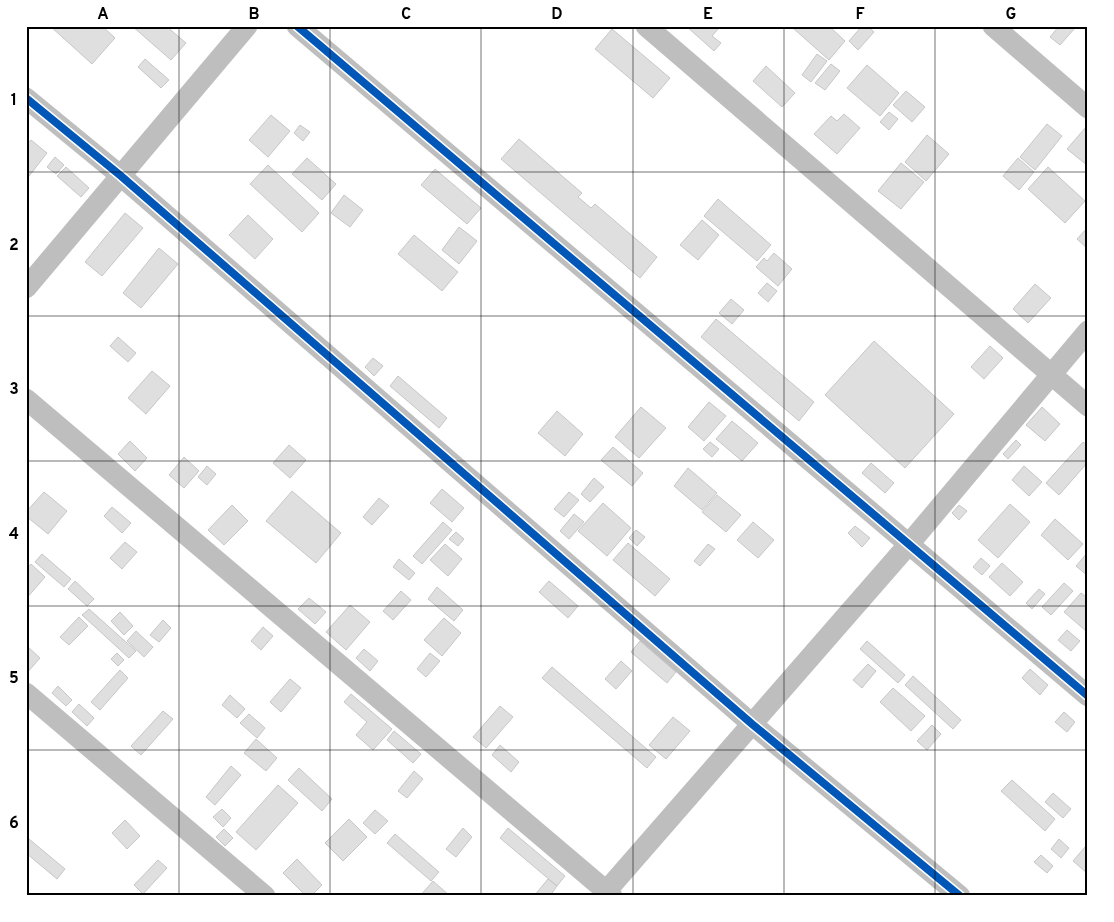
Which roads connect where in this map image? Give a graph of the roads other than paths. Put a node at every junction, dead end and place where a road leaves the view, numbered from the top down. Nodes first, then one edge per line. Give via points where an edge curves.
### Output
1 (248, 26) edge
2 (297, 26) edge
3 (646, 26) edge
4 (994, 26) edge
5 (26, 98) edge
6 (1088, 108) edge
7 (121, 176) junction
8 (26, 288) edge
9 (1088, 331) edge
10 (1051, 375) junction
11 (26, 399) edge
12 (1088, 406) edge
13 (909, 544) junction
14 (26, 693) edge
15 (1088, 696) edge
16 (752, 724) junction
17 (606, 894) edge
18 (265, 896) edge
19 (960, 896) edge

1 - 7 street
2 - 13 street
3 - 10 street
4 - 6 street
5 - 7 street
7 - 8 street
7 - 16 street
9 - 10 street
10 - 12 street
10 - 13 street
11 - 17 street
13 - 15 street
13 - 16 street
14 - 18 street
16 - 17 street
16 - 19 street

